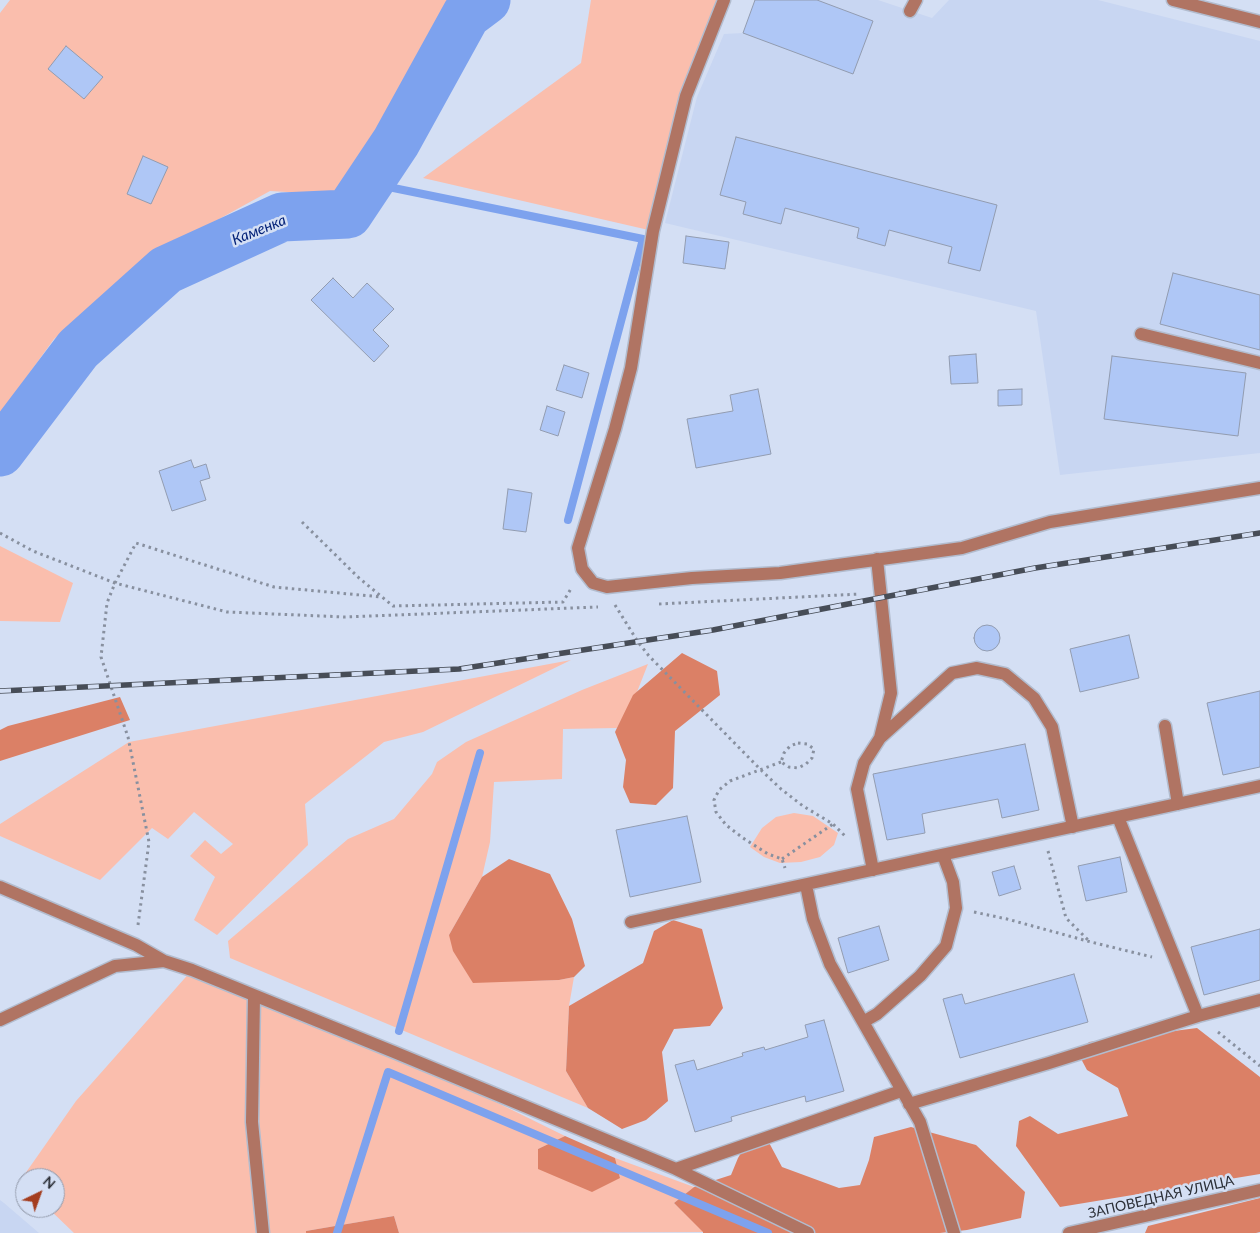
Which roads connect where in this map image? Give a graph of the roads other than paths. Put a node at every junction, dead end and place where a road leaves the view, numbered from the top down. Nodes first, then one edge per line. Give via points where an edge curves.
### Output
1 (724, 0) edge
2 (1174, 0) edge
3 (1260, 22) edge
4 (1141, 334) dead end
5 (1260, 363) edge
6 (1260, 488) edge
7 (877, 559) junction
8 (1164, 726) dead end
9 (880, 738) junction
10 (1260, 786) edge
11 (1178, 804) junction
12 (1118, 817) junction
13 (1074, 826) junction
14 (943, 855) junction
15 (873, 870) junction
16 (806, 885) junction
17 (0, 887) edge
18 (631, 922) dead end
19 (164, 961) junction
20 (254, 997) junction
21 (1260, 1000) edge
22 (1198, 1016) junction
23 (0, 1020) edge
24 (863, 1022) junction
25 (901, 1091) junction
26 (909, 1104) junction
27 (676, 1169) junction
28 (1260, 1190) edge
29 (1110, 1229) edge
30 (263, 1233) edge
31 (808, 1233) edge
32 (954, 1233) edge
33 (1068, 1233) edge

1 - 7 street via 686,96 653,231 631,368 578,548 582,570 593,583 607,587 780,573
2 - 3 street
4 - 5 street
6 - 7 street via 1050,522 962,548
7 - 9 street via 891,693
8 - 11 street
9 - 13 street via 952,673 977,668 1005,674 1034,698 1052,727
9 - 15 street via 864,763 857,788
10 - 11 street
11 - 12 street
12 - 13 street
12 - 22 street
13 - 14 street
14 - 15 street
14 - 24 street via 953,882 956,908 946,946 920,976 877,1014
15 - 16 street
16 - 18 street
16 - 24 street via 830,964
17 - 19 street via 136,945
19 - 20 street
19 - 23 street via 115,966
20 - 27 street
20 - 30 street via 252,1122
21 - 22 street
22 - 26 street
24 - 25 street
25 - 26 street
25 - 27 street
26 - 32 street via 920,1122
27 - 31 street
28 - 29 street, ЗАПОВЕДНАЯ УЛИЦА
29 - 33 street, ЗАПОВЕДНАЯ УЛИЦА

